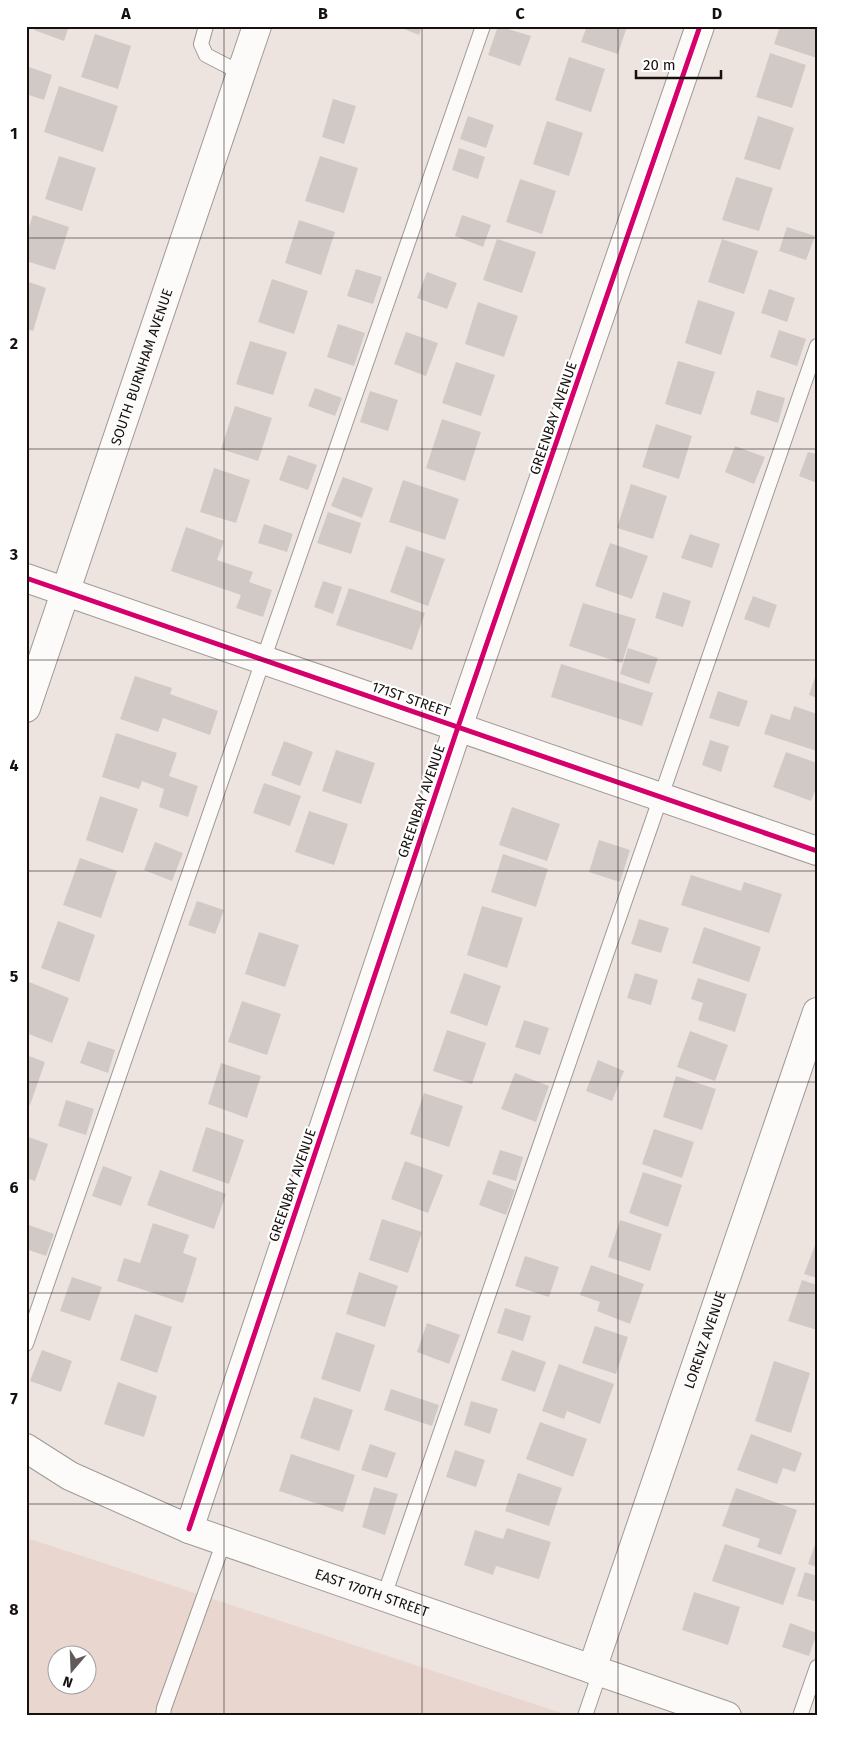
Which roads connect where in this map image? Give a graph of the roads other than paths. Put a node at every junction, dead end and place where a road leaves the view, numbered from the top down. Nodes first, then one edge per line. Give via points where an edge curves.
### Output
1 (206, 26) edge
2 (257, 26) edge
3 (483, 26) edge
4 (700, 26) edge
5 (241, 73) junction
6 (817, 346) edge
7 (26, 578) edge
8 (66, 592) junction
9 (34, 657) edge
10 (263, 660) junction
11 (26, 708) edge
12 (458, 727) junction
13 (660, 796) junction
14 (817, 851) edge
15 (817, 1012) edge
16 (26, 1344) edge
17 (26, 1448) edge
18 (189, 1529) junction
19 (224, 1541) junction
20 (384, 1596) junction
21 (817, 1667) edge
22 (596, 1670) junction
23 (163, 1716) edge
24 (585, 1716) edge
25 (727, 1716) edge
26 (800, 1716) edge

1 - 5 lane via 201,44 206,55
2 - 5 street, SOUTH BURNHAM AVENUE
3 - 10 lane
4 - 12 street, GREENBAY AVENUE
5 - 8 street, SOUTH BURNHAM AVENUE
6 - 13 lane
7 - 8 street, 171ST STREET
8 - 9 street, SOUTH BURNHAM AVENUE
8 - 10 street, 171ST STREET
9 - 11 street, SOUTH BURNHAM AVENUE
10 - 12 street, 171ST STREET
10 - 16 lane
12 - 13 street, 171ST STREET
12 - 18 street, GREENBAY AVENUE
13 - 14 street, 171ST STREET
13 - 20 lane
15 - 22 street, LORENZ AVENUE
17 - 18 street, EAST 170TH STREET via 70,1476
18 - 19 street, EAST 170TH STREET
19 - 20 street, EAST 170TH STREET
19 - 23 lane
20 - 22 street, EAST 170TH STREET
21 - 26 lane
22 - 24 lane
22 - 25 street, EAST 170TH STREET

